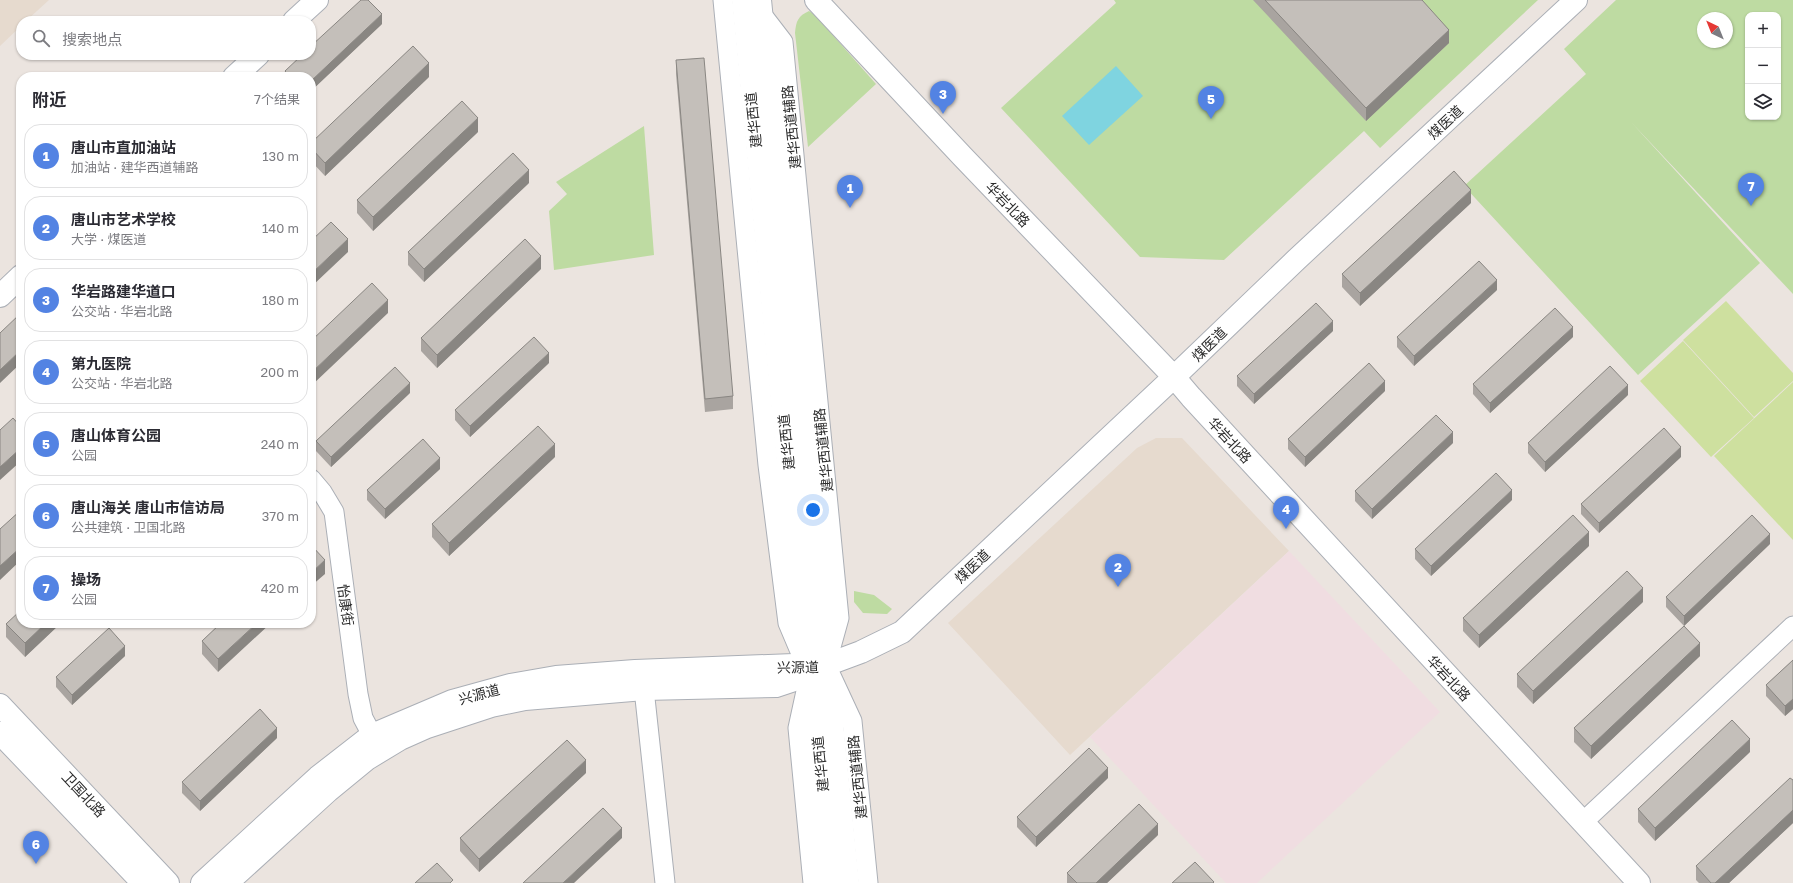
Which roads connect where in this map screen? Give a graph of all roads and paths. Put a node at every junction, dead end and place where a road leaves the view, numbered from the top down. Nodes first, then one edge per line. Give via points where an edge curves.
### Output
1 (317, 0) edge
2 (722, 0) edge
3 (742, 0) edge
4 (816, 0) edge
5 (1576, 0) edge
6 (762, 8) edge
7 (299, 16) edge
8 (253, 60) edge
9 (239, 72) edge
10 (16, 281) edge
11 (0, 296) edge
12 (1174, 377) junction
13 (316, 485) edge
14 (1793, 626) edge
15 (813, 668) junction
16 (644, 689) junction
17 (0, 705) edge
18 (0, 733) edge
19 (372, 736) junction
20 (1583, 822) junction
21 (143, 883) edge
22 (168, 883) edge
23 (202, 883) edge
24 (227, 883) edge
25 (665, 883) edge
26 (813, 883) edge
27 (832, 883) edge
28 (848, 883) edge
29 (868, 883) edge
30 (1639, 883) edge

1 - 7 main road
2 - 15 street, 建华西道辅路 via 768,465 788,623
3 - 15 main road, 建华西道 via 803,614
4 - 12 main road, 华岩北路
5 - 12 main road, 煤医道
6 - 15 main road, 建华西道
8 - 9 main road
10 - 11 main road
12 - 15 main road, 煤医道 via 902,632 861,652
12 - 20 main road, 华岩北路
13 - 19 street, 怡康街 via 334,512 360,706
14 - 20 street
15 - 16 main road, 兴源道 via 776,686
15 - 19 main road, 兴源道 via 635,671 556,677 510,685 452,701
15 - 26 street via 798,728
15 - 27 main road, 建华西道
15 - 28 main road, 建华西道
15 - 29 street, 建华西道辅路 via 852,721
16 - 24 main road, 兴源道 via 518,700 456,717 400,739 368,759 328,791
16 - 25 street
17 - 22 main road, 卫国北路
18 - 21 main road, 卫国北路
19 - 23 main road, 兴源道 via 318,777
20 - 30 main road, 华岩北路

